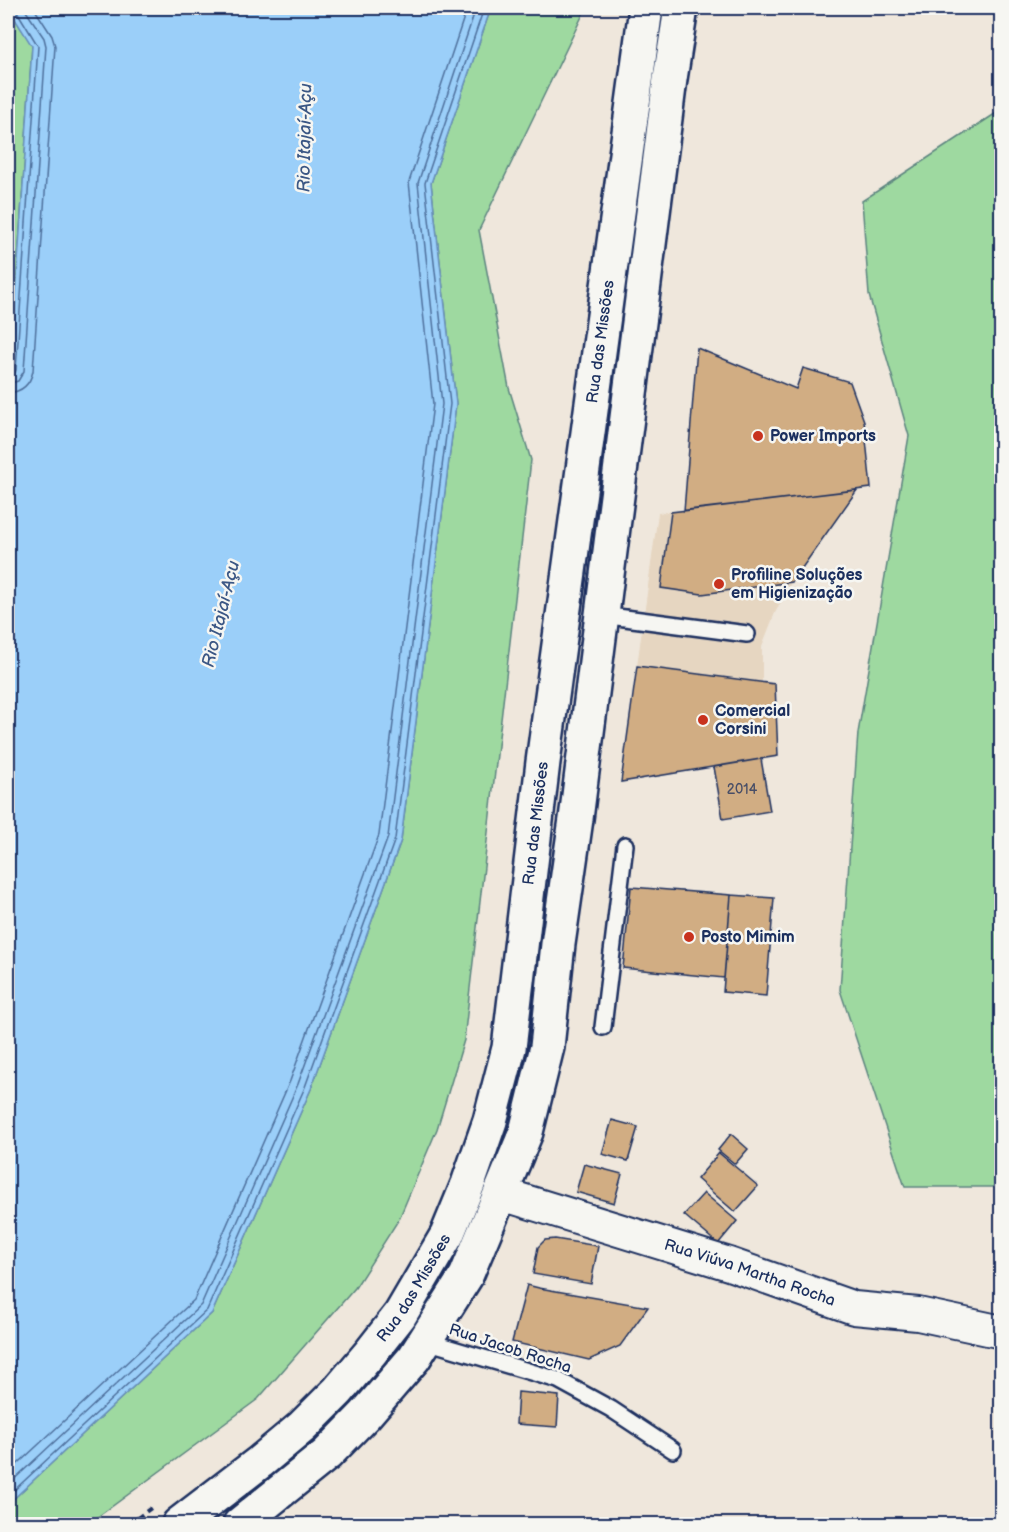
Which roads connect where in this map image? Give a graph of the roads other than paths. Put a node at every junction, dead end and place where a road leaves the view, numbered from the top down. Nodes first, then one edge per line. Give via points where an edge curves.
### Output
1 (646, 8) edge
2 (681, 8) edge
3 (602, 615) junction
4 (747, 634) dead end
5 (625, 845) dead end
6 (603, 1027) dead end
7 (502, 1194) junction
8 (1002, 1332) edge
9 (426, 1341) junction
10 (674, 1450) dead end
11 (167, 1514) edge
12 (240, 1524) edge

1 - 11 main road, Rua das Missões via 543,762 509,1048 490,1121 447,1235 400,1315 371,1352 302,1427 260,1462
2 - 3 main road
3 - 4 lane
3 - 7 main road via 547,1047 526,1132
5 - 6 lane
7 - 8 street, Rua Viúva Martha Rocha via 729,1264 854,1308 918,1314
7 - 9 main road via 466,1276
9 - 10 lane, Rua Jacob Rocha via 558,1380
9 - 12 main road via 327,1454

